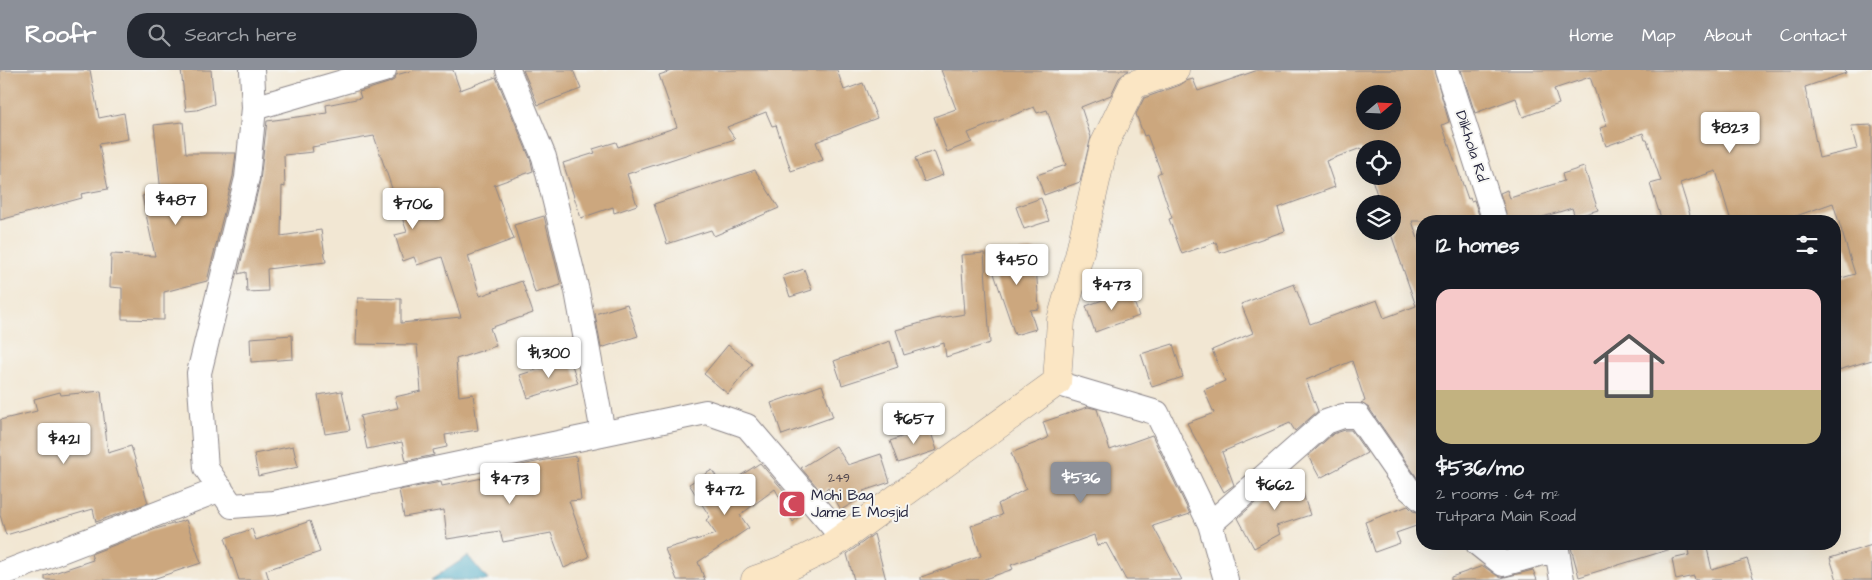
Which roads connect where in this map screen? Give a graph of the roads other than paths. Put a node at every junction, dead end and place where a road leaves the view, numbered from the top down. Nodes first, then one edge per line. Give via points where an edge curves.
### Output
1 (252, 70) edge
2 (384, 70) edge
3 (508, 70) edge
4 (1175, 70) edge
5 (1447, 70) edge
6 (254, 108) junction
7 (1494, 215) edge
8 (1056, 383) junction
9 (603, 433) junction
10 (220, 489) junction
11 (1416, 495) edge
12 (1210, 524) junction
13 (842, 537) junction
14 (1486, 550) edge
15 (1545, 550) edge
16 (1558, 550) edge
17 (4, 571) edge
18 (773, 577) edge
19 (1226, 580) edge
20 (1562, 580) edge

1 - 6 street
2 - 6 street
3 - 9 street via 544,157 577,291
4 - 8 street via 1133,85 1104,145 1062,320
5 - 7 street, Dilkhola Rd
6 - 10 street via 247,178 199,373 206,468
8 - 12 street via 1156,413
8 - 13 street
9 - 10 street via 273,503 232,506
9 - 13 street via 706,412 747,426
10 - 17 street
11 - 12 street via 1358,416 1343,416 1326,422
12 - 19 street
13 - 18 street
14 - 15 street via 1503,564
16 - 20 street

